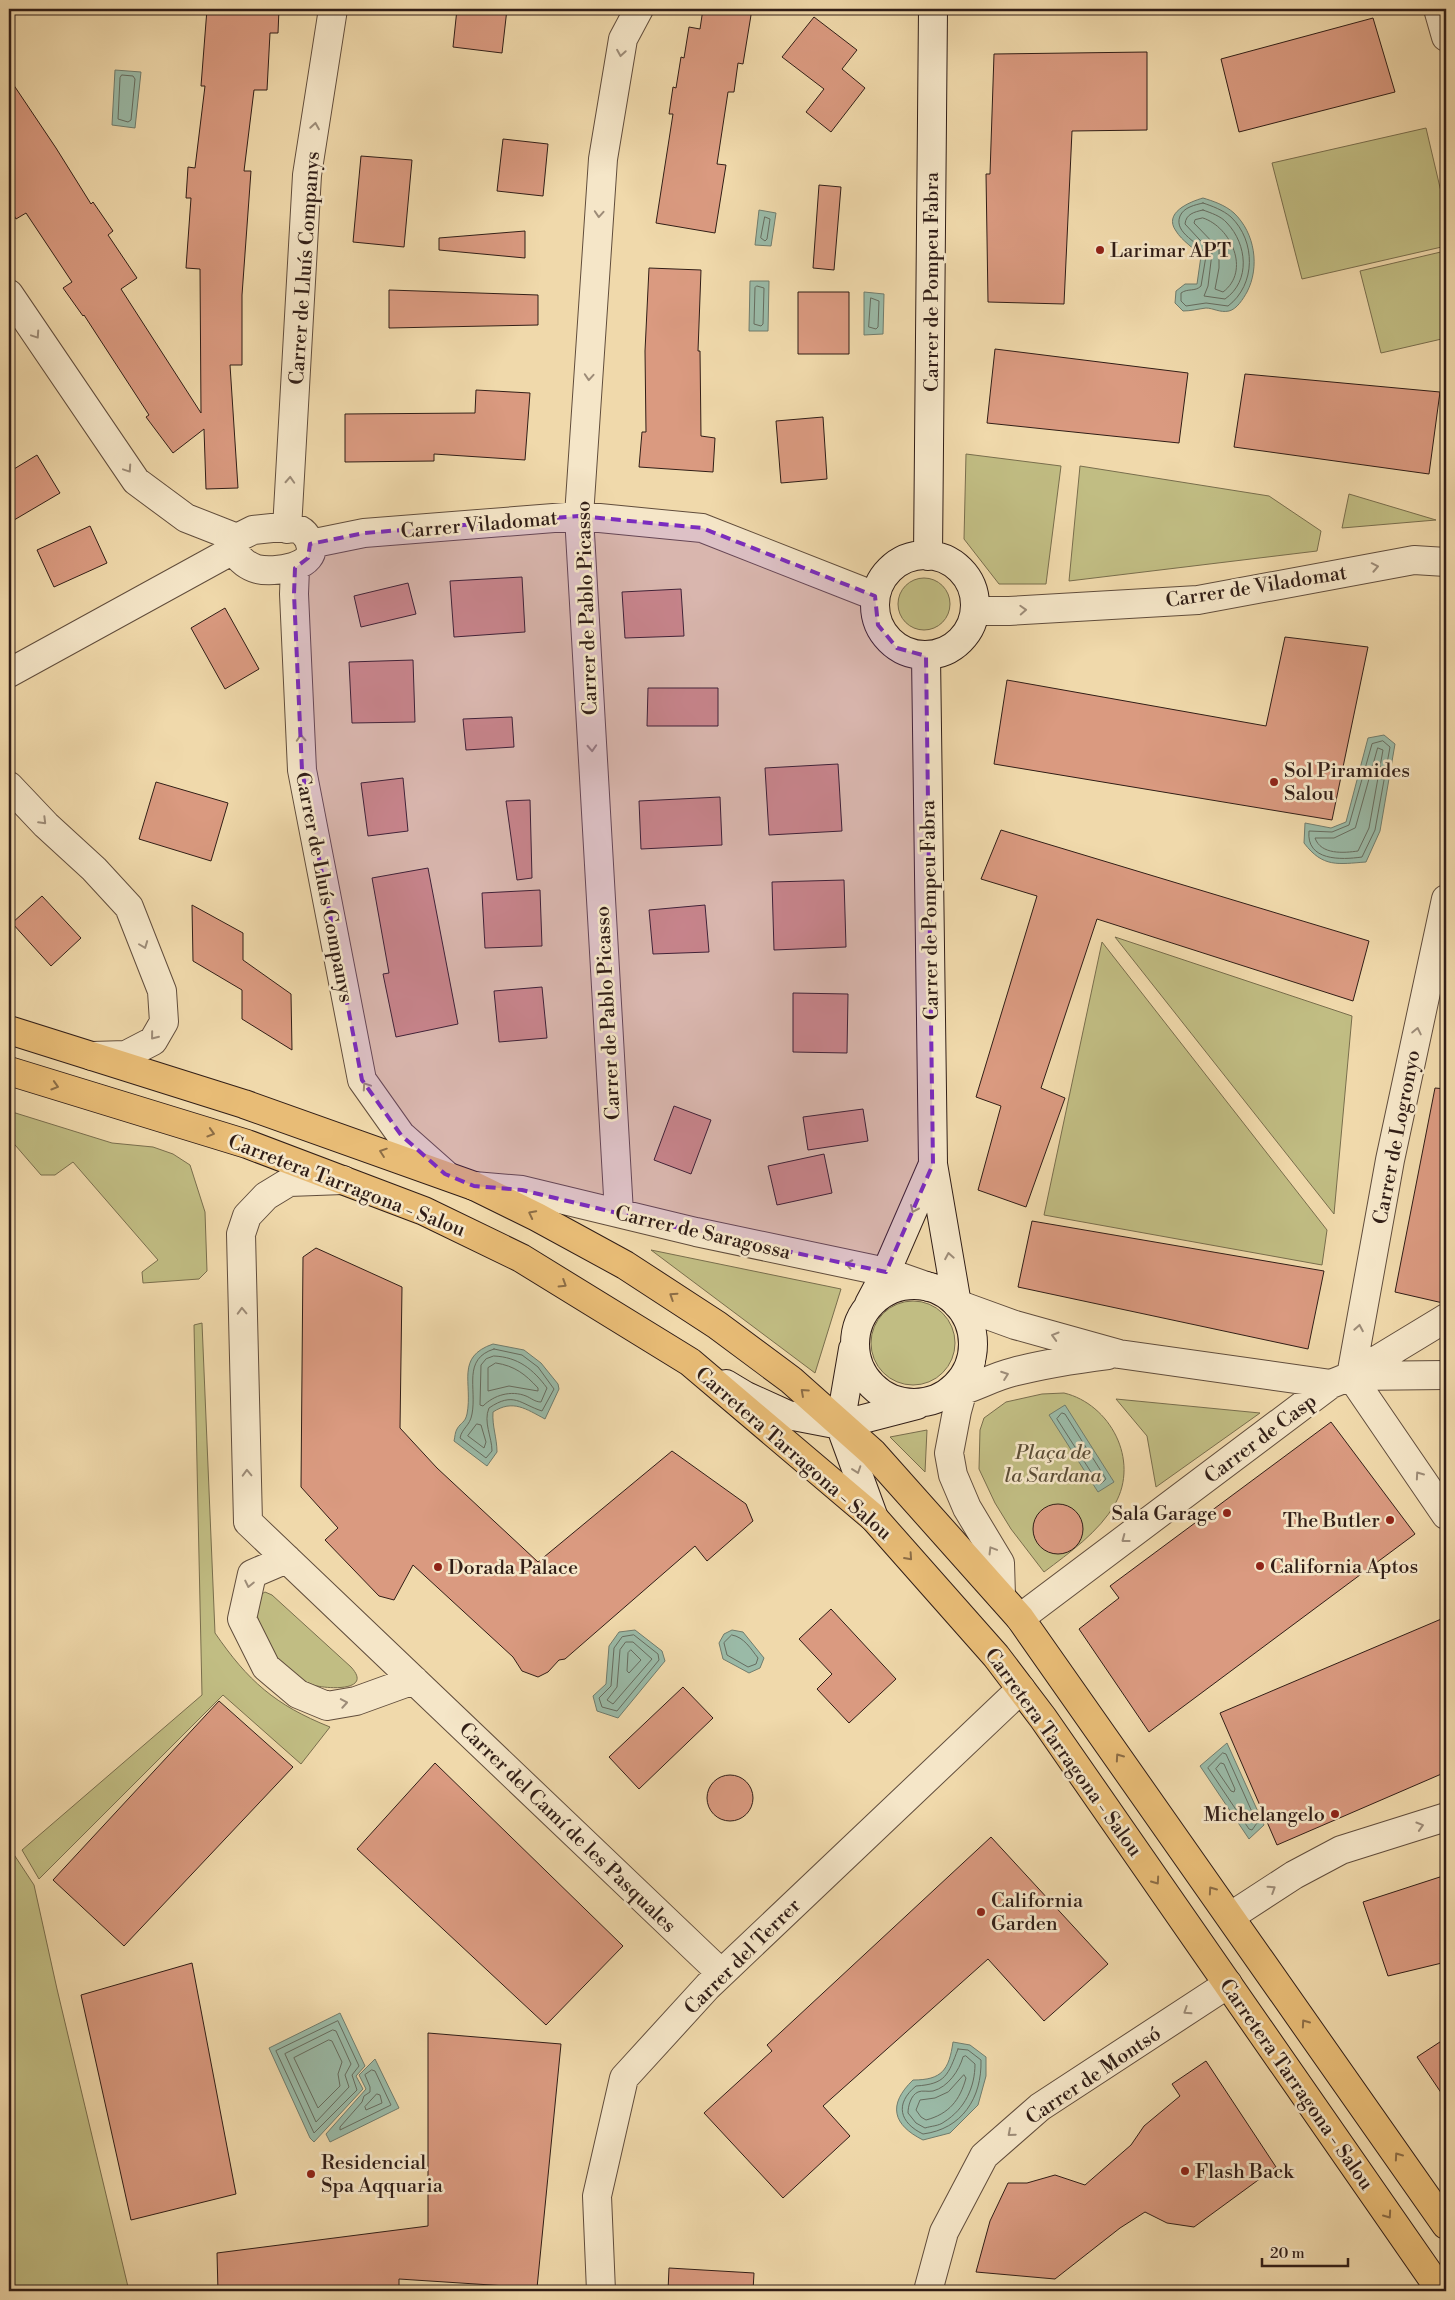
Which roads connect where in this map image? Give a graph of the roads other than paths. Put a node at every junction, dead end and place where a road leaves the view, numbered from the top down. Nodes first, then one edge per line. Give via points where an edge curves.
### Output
1 (333, 9) edge
2 (639, 9) edge
3 (932, 9) edge
4 (1438, 9) edge
5 (1446, 38) edge
6 (9, 294) edge
7 (579, 516) junction
8 (288, 529) junction
9 (235, 544) junction
10 (310, 544) junction
11 (928, 556) junction
12 (1446, 562) edge
13 (295, 568) junction
14 (875, 596) junction
15 (974, 610) junction
16 (926, 656) junction
17 (9, 673) edge
18 (9, 786) edge
19 (1446, 899) edge
20 (9, 1030) edge
21 (90, 1056) junction
22 (9, 1071) edge
23 (933, 1164) junction
24 (445, 1174) junction
25 (343, 1180) junction
26 (474, 1186) junction
27 (619, 1213) junction
28 (886, 1272) junction
29 (929, 1287) junction
30 (957, 1304) junction
31 (866, 1310) junction
32 (1446, 1318) edge
33 (855, 1337) junction
34 (1119, 1354) junction
35 (690, 1362) junction
36 (1446, 1375) edge
37 (1341, 1380) junction
38 (945, 1396) junction
39 (840, 1425) junction
40 (1446, 1515) edge
41 (874, 1518) junction
42 (287, 1559) junction
43 (1001, 1596) junction
44 (1020, 1618) junction
45 (414, 1680) junction
46 (1021, 1689) junction
47 (1446, 1818) edge
48 (1231, 1916) junction
49 (721, 1973) junction
50 (1228, 1984) junction
51 (1446, 2225) edge
52 (601, 2291) edge
53 (928, 2291) edge
54 (1441, 2291) edge

8 -> 1 street, Carrer de Lluís Companys via 307,174
2 -> 7 street, Carrer de Pablo Picasso via 623,39 603,159
3 - 11 street, Carrer de Pompeu Fabra
4 - 5 street
6 -> 9 street via 136,481 186,518
7 - 10 street, Carrer Viladomat via 364,533
7 - 14 street, Carrer Viladomat via 702,528
7 -> 27 street, Carrer de Pablo Picasso
8 - 9 street via 253,530
8 - 10 street via 300,530
9 - 13 street via 241,561 256,569
9 - 17 street
10 - 13 street via 308,558
11 - 14 street via 916,556 894,565 882,579
11 - 15 street via 944,559 968,580 974,595
15 -> 12 street, Carrer de Viladomat via 1009,611 1198,600 1414,560
24 -> 13 street, Carrer de Lluís Companys via 401,1135 362,1080 302,770
14 - 16 street via 878,625 886,638 897,648
15 - 16 street via 964,637 953,647
16 - 23 street, Carrer de Pompeu Fabra
18 -> 21 street via 129,907 162,991 164,1022 153,1040 126,1055
37 -> 19 street, Carrer de Logronyo
20 - 21 main road, Carretera Tarragona - Salou
24 -> 21 main road, Carretera Tarragona - Salou via 244,1104
22 -> 25 main road, Carretera Tarragona - Salou via 247,1144
23 -> 28 street, Carrer de Pompeu Fabra
30 -> 23 street, Carrer de Pompeu Fabra
24 - 26 main road, Carretera Tarragona - Salou
25 -> 35 main road, Carretera Tarragona - Salou via 424,1211 521,1258
42 -> 25 street, Carrer del Camí de les Pasquales via 248,1522 241,1234 247,1216 266,1196 289,1182
26 - 27 street, Carrer de Saragossa via 522,1190
39 -> 26 main road, Carretera Tarragona - Salou via 791,1380 708,1319 625,1265 537,1216
28 -> 27 street, Carrer de Saragossa
28 - 29 street, Carrer de Saragossa
28 - 31 street, Carrer de Pompeu Fabra
29 - 30 street
29 - 31 street via 911,1285 894,1289
34 -> 30 street via 1015,1325
30 - 38 street via 966,1316 974,1346 965,1375
31 - 33 street
32 - 37 street, Carrer de Casp
33 - 38 street via 856,1356 863,1374 875,1389 891,1399 909,1404
33 - 39 street
34 - 37 street
38 -> 34 street via 1011,1372 1067,1360
35 - 39 street via 746,1396 788,1415
35 - 41 main road, Carretera Tarragona - Salou
36 - 37 street
40 -> 37 street
37 -> 44 street, Carrer de Casp
38 - 39 street
43 -> 38 street via 1000,1562 967,1508 953,1475 949,1453 957,1411
39 -> 41 street
39 - 43 main road, Carretera Tarragona - Salou via 873,1453
41 -> 46 main road, Carretera Tarragona - Salou via 996,1656
42 - 45 street, Carrer del Camí de les Pasquales
42 -> 45 street via 252,1574 242,1619 266,1667 298,1694 327,1706 356,1701
43 - 44 main road, Carretera Tarragona - Salou
48 -> 44 main road, Carretera Tarragona - Salou
45 - 49 street, Carrer del Camí de les Pasquales
46 - 49 street, Carrer del Terrer
46 -> 50 main road, Carretera Tarragona - Salou
48 -> 47 street via 1294,1875 1341,1850
51 -> 48 main road, Carretera Tarragona - Salou
49 - 52 street, Carrer del Terrer via 624,2078 596,2196
50 -> 53 street, Carrer de Montsó via 1040,2108 984,2156 944,2232
50 -> 54 main road, Carretera Tarragona - Salou

